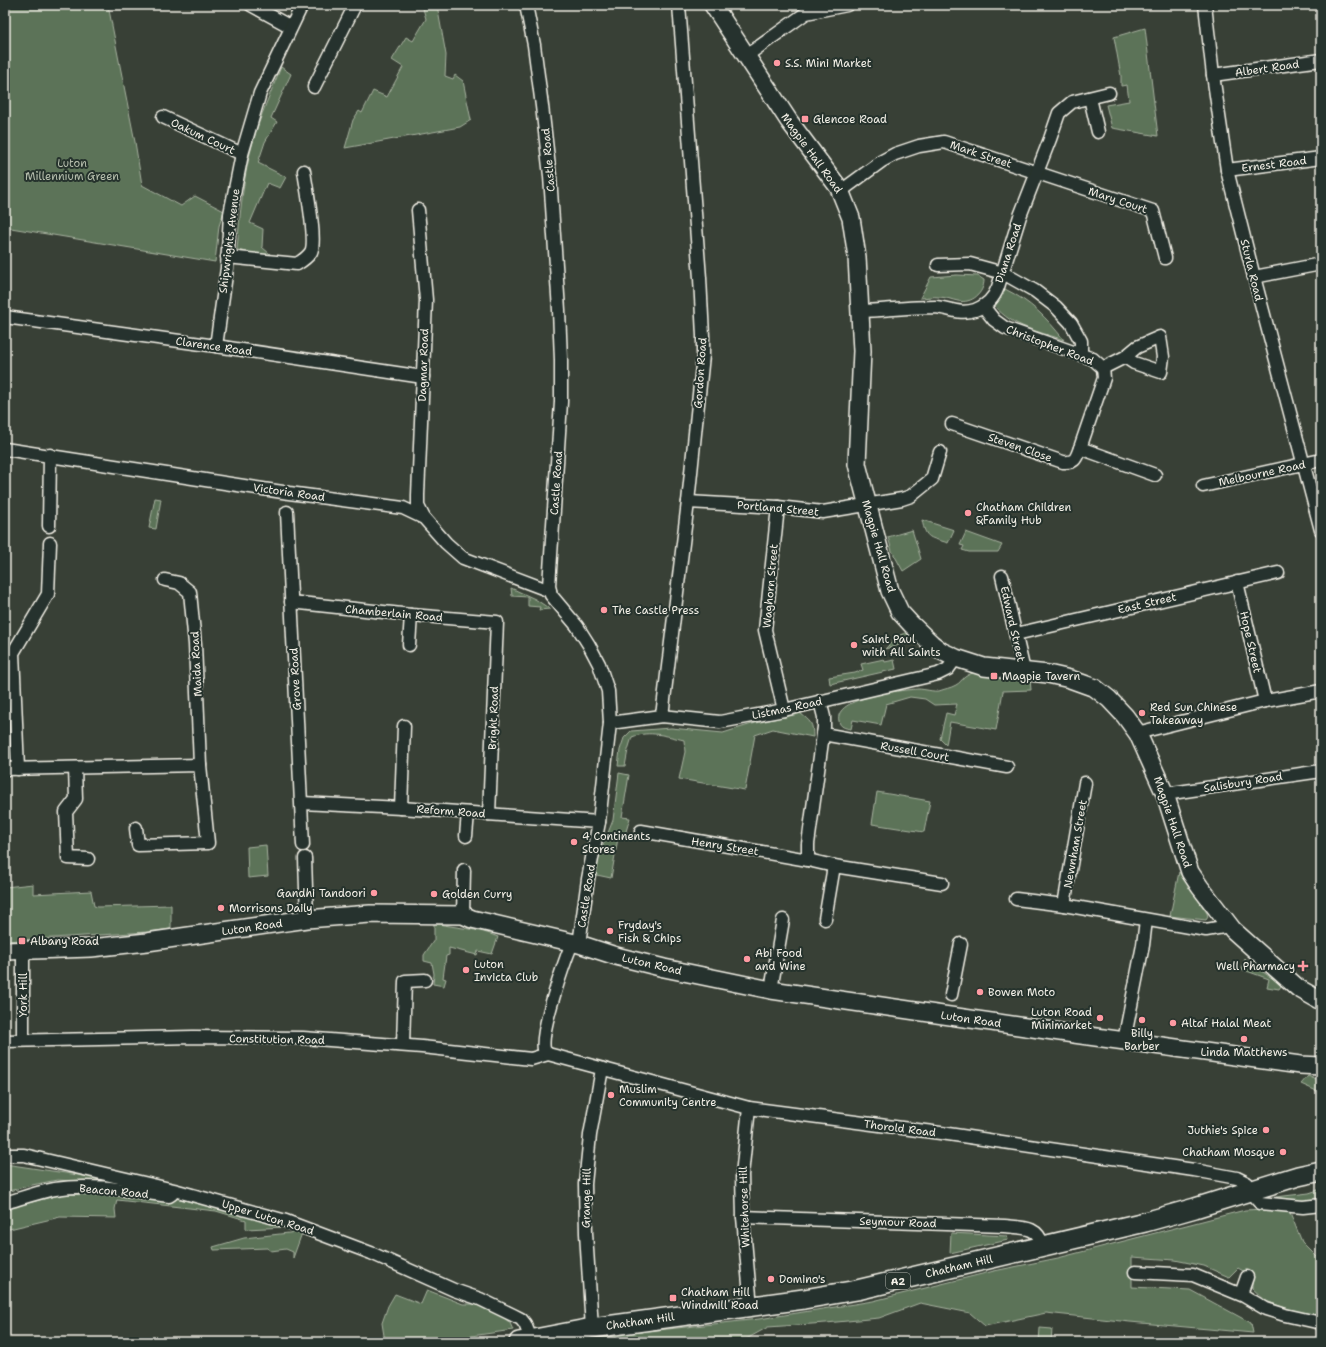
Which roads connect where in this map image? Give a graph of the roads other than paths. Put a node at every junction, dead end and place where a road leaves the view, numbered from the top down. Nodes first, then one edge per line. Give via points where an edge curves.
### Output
1 (251, 5) edge
2 (302, 5) edge
3 (355, 5) edge
4 (526, 5) edge
5 (679, 5) edge
6 (713, 5) edge
7 (847, 5) edge
8 (1205, 5) edge
9 (292, 27) junction
10 (746, 56) junction
11 (1321, 60) edge
12 (1213, 75) junction
13 (314, 87) dead end
14 (1109, 93) dead end
15 (1090, 98) junction
16 (163, 117) dead end
17 (1098, 132) dead end
18 (242, 154) junction
19 (1321, 158) edge
20 (304, 170) dead end
21 (1227, 170) junction
22 (1036, 173) junction
23 (841, 191) junction
24 (418, 210) dead end
25 (227, 257) junction
26 (1165, 258) dead end
27 (1321, 264) edge
28 (938, 265) dead end
29 (1003, 273) junction
30 (1254, 277) junction
31 (983, 306) junction
32 (861, 311) junction
33 (5, 317) edge
34 (216, 346) junction
35 (1081, 355) junction
36 (1125, 357) dead end
37 (1103, 368) junction
38 (423, 377) junction
39 (952, 424) dead end
40 (1080, 448) junction
41 (5, 449) edge
42 (940, 452) dead end
43 (50, 455) junction
44 (1321, 460) edge
45 (1303, 464) junction
46 (1156, 475) dead end
47 (1203, 486) dead end
48 (688, 502) junction
49 (867, 505) junction
50 (778, 508) junction
51 (287, 512) dead end
52 (424, 518) junction
53 (49, 526) dead end
54 (1321, 530) edge
55 (50, 543) dead end
56 (1278, 573) dead end
57 (1002, 576) dead end
58 (165, 580) dead end
59 (1237, 582) junction
60 (550, 591) junction
61 (291, 602) junction
62 (411, 615) junction
63 (497, 622) joint
64 (1016, 634) junction
65 (409, 646) dead end
66 (956, 658) junction
67 (1024, 671) junction
68 (1321, 691) edge
69 (820, 701) junction
70 (1265, 701) junction
71 (784, 710) junction
72 (662, 716) junction
73 (610, 723) junction
74 (404, 726) dead end
75 (1137, 733) junction
76 (823, 734) junction
77 (200, 765) junction
78 (1007, 767) dead end
79 (75, 768) junction
80 (5, 769) edge
81 (18, 769) junction
82 (1321, 771) edge
83 (1085, 783) dead end
84 (1165, 794) junction
85 (302, 803) junction
86 (401, 808) junction
87 (468, 813) junction
88 (489, 814) junction
89 (599, 822) junction
90 (136, 828) dead end
91 (641, 831) dead end
92 (466, 836) dead end
93 (303, 845) dead end
94 (305, 858) dead end
95 (88, 859) dead end
96 (808, 860) junction
97 (834, 866) junction
98 (464, 870) dead end
99 (942, 883) dead end
100 (1016, 899) dead end
101 (1064, 905) junction
102 (463, 915) junction
103 (307, 919) junction
104 (826, 919) dead end
105 (782, 920) dead end
106 (1146, 920) junction
107 (1229, 926) junction
108 (576, 944) junction
109 (961, 944) dead end
110 (5, 951) edge
111 (23, 951) junction
112 (425, 980) dead end
113 (771, 990) junction
114 (951, 995) dead end
115 (1321, 1001) edge
116 (23, 1040) junction
117 (5, 1041) edge
118 (1124, 1041) junction
119 (403, 1045) junction
120 (548, 1054) junction
121 (1300, 1065) junction
122 (1321, 1066) edge
123 (602, 1068) junction
124 (1321, 1073) edge
125 (749, 1108) junction
126 (5, 1155) edge
127 (1321, 1157) edge
128 (1321, 1171) edge
129 (1298, 1176) junction
130 (174, 1190) junction
131 (1250, 1191) junction
132 (5, 1203) edge
133 (1321, 1205) edge
134 (743, 1217) junction
135 (1043, 1246) junction
136 (1135, 1272) dead end
137 (1247, 1277) dead end
138 (1241, 1294) junction
139 (751, 1307) junction
140 (1321, 1323) edge
141 (592, 1328) junction
142 (525, 1341) edge

1 - 9 street
2 - 9 street, Shipwrights Avenue
3 - 13 street
4 - 60 street, Castle Road via 538,76 550,176 559,310 562,402
5 - 48 street, Gordon Road via 703,336
6 - 10 street, Magpie Hall Road
7 - 10 street via 806,13
8 - 12 street, Sturla Road
9 - 18 street, Shipwrights Avenue via 260,93
10 - 23 street, Magpie Hall Road via 789,121
11 - 12 street, Albert Road
12 - 21 street, Sturla Road
14 - 15 street, Diana Road
15 - 17 street
15 - 22 street, Diana Road via 1072,102 1058,113
16 - 18 street, Oakum Court
18 - 25 street, Shipwrights Avenue via 230,214
19 - 21 street, Ernest Road
20 - 25 street via 312,230 312,250 306,259 297,264
21 - 30 street, Sturla Road
22 - 23 street, Mark Street via 944,142 919,146 888,158
22 - 26 street, Mary Court via 1153,211
22 - 29 street, Diana Road
23 - 32 street, Magpie Hall Road via 855,238
24 - 38 street, Dagmar Road via 426,300
25 - 34 street, Shipwrights Avenue
27 - 30 street
28 - 29 street via 970,264
29 - 31 street, Diana Road via 991,300
29 - 35 street via 1041,295 1064,314 1080,337
30 - 45 street, Sturla Road
31 - 32 street via 974,311 963,312 936,308
31 - 35 street, Christopher Road via 994,320 1005,328
32 - 49 street, Magpie Hall Road via 862,350 857,464
33 - 34 street, Clarence Road
34 - 38 street, Clarence Road
35 - 37 street, Christopher Road via 1095,360
36 - 37 street
37 - 40 street, Christopher Road via 1104,378
38 - 52 street, Dagmar Road via 418,506
39 - 40 street, Steven Close via 1064,462 1075,460
40 - 46 street
41 - 43 street, Victoria Road
42 - 49 street via 932,479 911,496
43 - 52 street, Victoria Road via 403,508
43 - 53 street
44 - 45 street, Melbourne Road
45 - 47 street, Melbourne Road
45 - 54 street, Sturla Road
48 - 50 street, Portland Street
48 - 72 street, Gordon Road
49 - 50 street, Portland Street via 823,512
49 - 66 street, Magpie Hall Road via 890,591 900,612 932,644
50 - 71 street, Waghorn Street via 765,630
51 - 61 street, Grove Road
52 - 60 street, Victoria Road via 463,558
55 - 81 street via 48,594 13,653
56 - 59 street, East Street
57 - 64 street, Edward Street
58 - 77 street, Maida Road via 180,583 190,592
59 - 64 street, East Street
59 - 70 street, Hope Street
60 - 73 street, Castle Road via 582,632 599,664 608,691
61 - 62 street, Chamberlain Road
61 - 85 street, Grove Road
62 - 63 street, Chamberlain Road
62 - 65 street
63 - 88 street, Bright Road
64 - 67 street, Edward Street
66 - 67 street, Magpie Hall Road via 984,667
66 - 69 street, Listmas Road via 948,669 938,674
67 - 75 street, Magpie Hall Road via 1070,679 1095,688 1118,708
68 - 70 street
69 - 71 street, Listmas Road
69 - 76 street via 824,720
70 - 75 street
71 - 72 street, Listmas Road via 720,722
72 - 73 street, Listmas Road
73 - 89 street, Castle Road
74 - 86 street
75 - 84 street, Magpie Hall Road
76 - 78 street, Russell Court
76 - 96 street
77 - 79 street
77 - 90 street, Maida Road via 208,843 138,845
79 - 81 street
79 - 95 street via 76,799 66,812 68,858
80 - 81 street
82 - 84 street, Salisbury Road
83 - 101 street, Newnham Street
84 - 107 street, Magpie Hall Road via 1190,872
85 - 86 street, Reform Road
85 - 93 street, Grove Road
86 - 87 street, Reform Road
87 - 88 street, Reform Road
87 - 92 street
88 - 89 street, Reform Road
89 - 108 street, Castle Road
91 - 96 street, Henry Street
94 - 103 street
96 - 97 street, Henry Street
97 - 99 street, Henry Street
97 - 104 street
98 - 102 street
100 - 101 street
101 - 106 street
102 - 103 street, Luton Road via 370,914
102 - 108 street, Luton Road
103 - 111 street, Luton Road via 147,942
105 - 113 street
106 - 107 street via 1206,930
106 - 118 street
107 - 115 street, Magpie Hall Road via 1298,988
108 - 113 street, Luton Road via 664,968
108 - 120 street, Castle Road via 566,960 546,1029 544,1049
109 - 114 street
110 - 111 street, Luton Road
111 - 116 street, York Hill
112 - 119 street via 405,981
113 - 118 street, Luton Road
116 - 117 street, Constitution Road
116 - 119 street, Constitution Road via 303,1038
118 - 121 street, Luton Road
119 - 120 street, Constitution Road via 531,1059
120 - 123 street, Thorold Road
121 - 122 street, Luton Road
121 - 124 street, Luton Road
123 - 125 street, Thorold Road
123 - 141 street, Grange Hill via 590,1134 585,1184
125 - 131 street, Thorold Road via 1194,1170 1237,1178 1247,1183
125 - 134 street, Whitehorse Hill via 742,1175
126 - 130 street, Upper Luton Road via 24,1155
127 - 129 main road, Chatham Hill / A2
128 - 129 main road, Chatham Hill / A2
129 - 131 main road, Chatham Hill / A2
130 - 132 street, Beacon Road via 169,1196 74,1187 42,1192
130 - 142 street, Upper Luton Road via 293,1223 477,1298 521,1319 528,1328
131 - 133 street, Thorold Road via 1260,1203 1303,1207
131 - 135 main road, Chatham Hill / A2 via 1195,1208
134 - 135 street, Seymour Road via 1004,1226 1031,1230 1040,1236
134 - 139 street, Whitehorse Hill
135 - 139 main road, Chatham Hill / A2 via 857,1290
136 - 138 street via 1191,1275
137 - 138 street
138 - 140 street via 1274,1312
139 - 141 main road, Chatham Hill / A2
141 - 142 main road, Chatham Hill / A2

